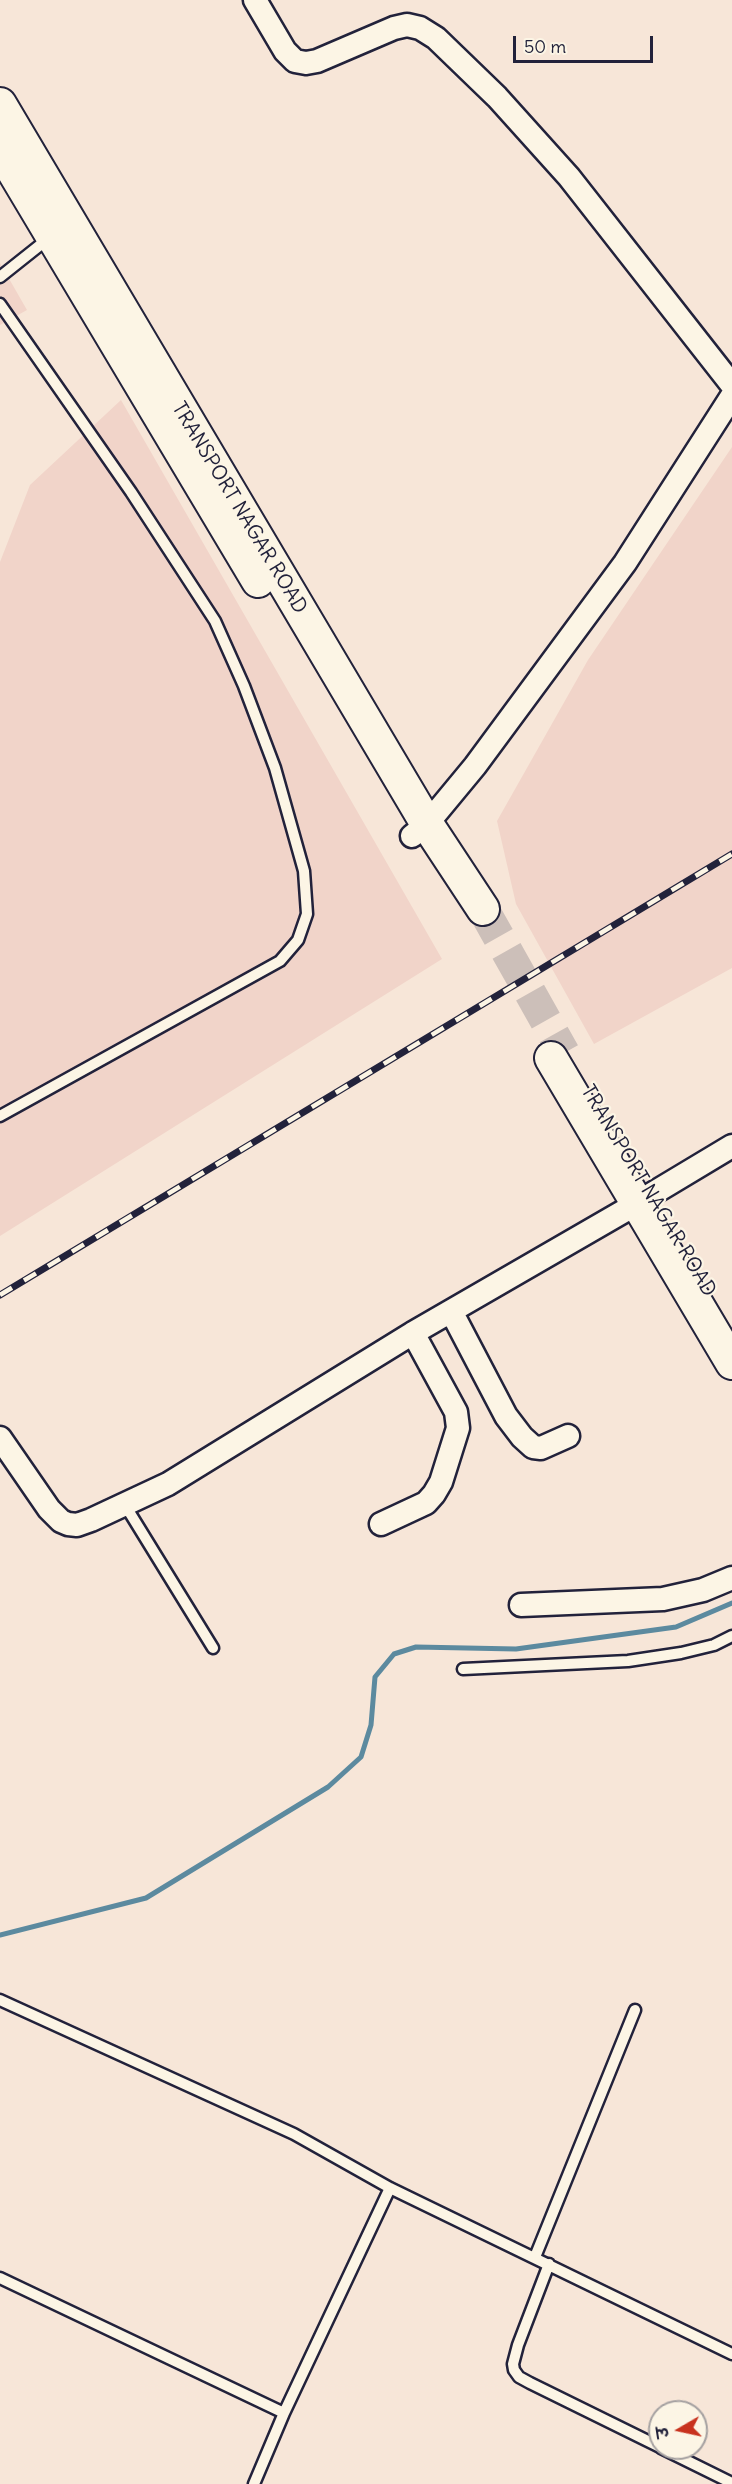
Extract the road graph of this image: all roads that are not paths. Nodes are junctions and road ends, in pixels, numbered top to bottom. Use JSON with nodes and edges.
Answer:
{"nodes":[{"id":1,"x":255,"y":0,"type":"edge"},
{"id":2,"x":0,"y":104,"type":"edge"},
{"id":3,"x":0,"y":149,"type":"edge"},
{"id":4,"x":52,"y":236,"type":"junction"},
{"id":5,"x":0,"y":277,"type":"edge"},
{"id":6,"x":0,"y":304,"type":"edge"},
{"id":7,"x":732,"y":385,"type":"edge"},
{"id":8,"x":732,"y":396,"type":"edge"},
{"id":9,"x":420,"y":830,"type":"junction"},
{"id":10,"x":477,"y":916,"type":"tunnel mouth"},
{"id":11,"x":558,"y":1056,"type":"tunnel mouth"},
{"id":12,"x":0,"y":1116,"type":"edge"},
{"id":13,"x":732,"y":1146,"type":"edge"},
{"id":14,"x":645,"y":1199,"type":"junction"},
{"id":15,"x":451,"y":1311,"type":"junction"},
{"id":16,"x":732,"y":1329,"type":"edge"},
{"id":17,"x":413,"y":1333,"type":"junction"},
{"id":18,"x":732,"y":1363,"type":"edge"},
{"id":19,"x":568,"y":1436,"type":"dead end"},
{"id":20,"x":0,"y":1438,"type":"edge"},
{"id":21,"x":125,"y":1505,"type":"junction"},
{"id":22,"x":381,"y":1524,"type":"dead end"},
{"id":23,"x":732,"y":1578,"type":"edge"},
{"id":24,"x":520,"y":1605,"type":"dead end"},
{"id":25,"x":732,"y":1636,"type":"edge"},
{"id":26,"x":213,"y":1648,"type":"dead end"},
{"id":27,"x":463,"y":1669,"type":"dead end"},
{"id":28,"x":0,"y":2000,"type":"edge"},
{"id":29,"x":634,"y":2010,"type":"dead end"},
{"id":30,"x":390,"y":2188,"type":"junction"},
{"id":31,"x":535,"y":2257,"type":"junction"},
{"id":32,"x":549,"y":2264,"type":"junction"},
{"id":33,"x":0,"y":2278,"type":"edge"},
{"id":34,"x":732,"y":2354,"type":"edge"},
{"id":35,"x":284,"y":2413,"type":"junction"},
{"id":36,"x":648,"y":2442,"type":"edge"},
{"id":37,"x":685,"y":2460,"type":"edge"},
{"id":38,"x":732,"y":2483,"type":"edge"},
{"id":39,"x":254,"y":2484,"type":"edge"}],
"edges":[{"from":1,"to":7,"type":"street"},
{"from":2,"to":9,"type":"main road","name":"TRANSPORT NAGAR ROAD"},
{"from":3,"to":4,"type":"main road","name":"TRANSPORT NAGAR ROAD"},
{"from":4,"to":5,"type":"lane"},
{"from":4,"to":9,"type":"main road","name":"TRANSPORT NAGAR ROAD"},
{"from":6,"to":12,"type":"lane"},
{"from":8,"to":9,"type":"street"},
{"from":9,"to":10,"type":"main road","name":"TRANSPORT NAGAR ROAD"},
{"from":11,"to":14,"type":"main road","name":"TRANSPORT NAGAR ROAD"},
{"from":13,"to":14,"type":"street"},
{"from":14,"to":15,"type":"street"},
{"from":14,"to":16,"type":"main road","name":"TRANSPORT NAGAR ROAD"},
{"from":14,"to":18,"type":"main road"},
{"from":15,"to":17,"type":"street"},
{"from":15,"to":19,"type":"street"},
{"from":17,"to":21,"type":"street"},
{"from":17,"to":22,"type":"street"},
{"from":20,"to":21,"type":"street"},
{"from":21,"to":26,"type":"lane"},
{"from":23,"to":24,"type":"street"},
{"from":25,"to":27,"type":"lane"},
{"from":28,"to":30,"type":"lane"},
{"from":29,"to":31,"type":"lane"},
{"from":30,"to":31,"type":"lane"},
{"from":30,"to":35,"type":"lane"},
{"from":31,"to":32,"type":"lane"},
{"from":32,"to":34,"type":"lane"},
{"from":32,"to":36,"type":"lane"},
{"from":33,"to":35,"type":"lane"},
{"from":35,"to":39,"type":"lane"},
{"from":37,"to":38,"type":"lane"}]}
